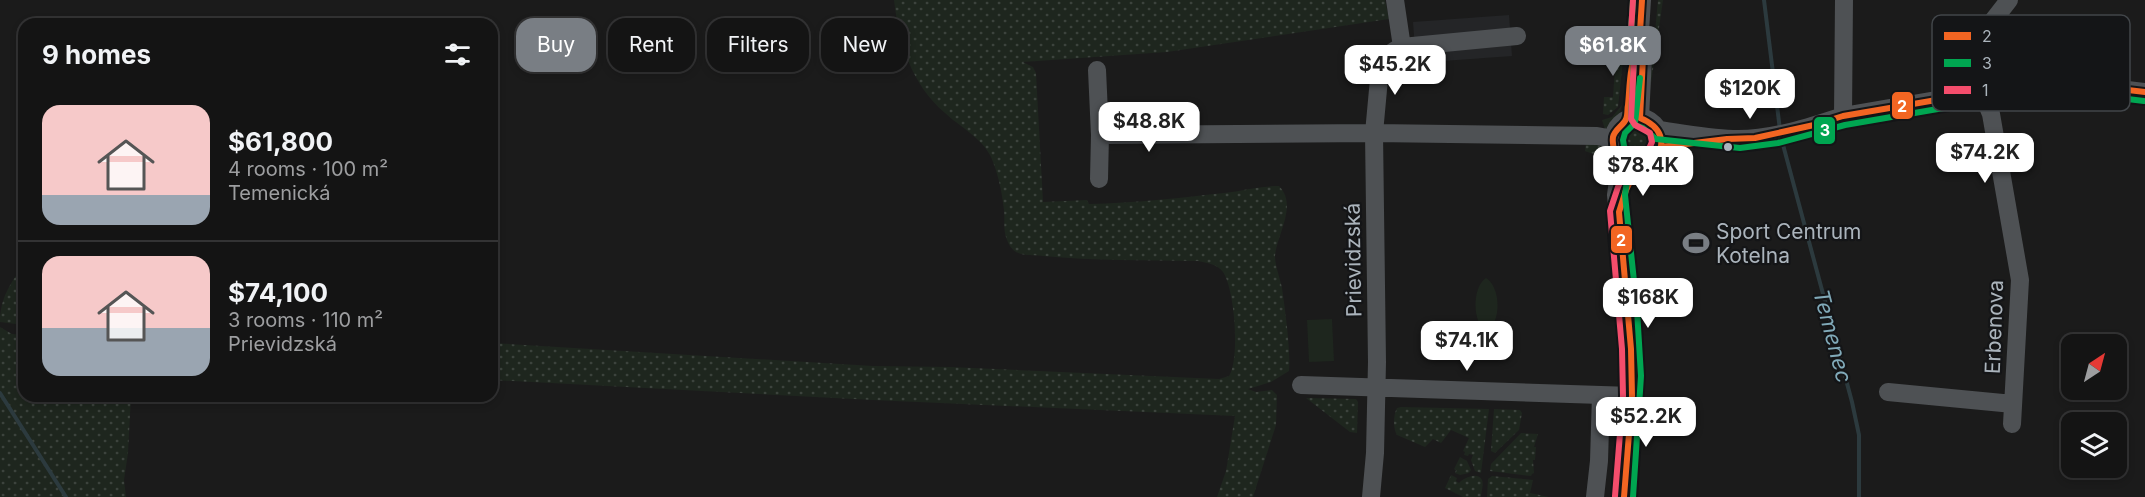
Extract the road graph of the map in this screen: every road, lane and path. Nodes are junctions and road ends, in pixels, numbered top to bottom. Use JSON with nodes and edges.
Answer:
{"nodes":[{"id":1,"x":1395,"y":0,"type":"edge"},
{"id":2,"x":1642,"y":0,"type":"edge"},
{"id":3,"x":1844,"y":0,"type":"edge"},
{"id":4,"x":2009,"y":0,"type":"edge"},
{"id":5,"x":1997,"y":15,"type":"edge"},
{"id":6,"x":1517,"y":36,"type":"dead end"},
{"id":7,"x":1402,"y":47,"type":"junction"},
{"id":8,"x":1097,"y":70,"type":"dead end"},
{"id":9,"x":2130,"y":90,"type":"edge"},
{"id":10,"x":2145,"y":92,"type":"edge"},
{"id":11,"x":1932,"y":101,"type":"edge"},
{"id":12,"x":1990,"y":111,"type":"edge"},
{"id":13,"x":1843,"y":116,"type":"junction"},
{"id":14,"x":1633,"y":119,"type":"junction"},
{"id":15,"x":1374,"y":133,"type":"junction"},
{"id":16,"x":1100,"y":135,"type":"junction"},
{"id":17,"x":1660,"y":138,"type":"junction"},
{"id":18,"x":1613,"y":139,"type":"junction"},
{"id":19,"x":1629,"y":162,"type":"junction"},
{"id":20,"x":1099,"y":178,"type":"dead end"},
{"id":21,"x":1301,"y":385,"type":"dead end"},
{"id":22,"x":1376,"y":387,"type":"junction"},
{"id":23,"x":1888,"y":392,"type":"dead end"},
{"id":24,"x":1601,"y":395,"type":"junction"},
{"id":25,"x":1632,"y":396,"type":"junction"},
{"id":26,"x":2013,"y":404,"type":"junction"},
{"id":27,"x":2012,"y":424,"type":"dead end"},
{"id":28,"x":1371,"y":497,"type":"edge"},
{"id":29,"x":1595,"y":497,"type":"edge"},
{"id":30,"x":1624,"y":497,"type":"edge"}],
"edges":[{"from":1,"to":7,"type":"street"},
{"from":2,"to":14,"type":"street"},
{"from":3,"to":13,"type":"street"},
{"from":4,"to":5,"type":"street","name":"Erbenova"},
{"from":6,"to":7,"type":"street"},
{"from":7,"to":15,"type":"street","name":"Prievidzská"},
{"from":8,"to":16,"type":"street"},
{"from":9,"to":10,"type":"street"},
{"from":11,"to":13,"type":"street"},
{"from":12,"to":26,"type":"street","name":"Erbenova"},
{"from":13,"to":17,"type":"street"},
{"from":14,"to":17,"type":"street"},
{"from":14,"to":18,"type":"street"},
{"from":15,"to":16,"type":"street"},
{"from":15,"to":18,"type":"street"},
{"from":15,"to":22,"type":"street","name":"Prievidzská"},
{"from":16,"to":20,"type":"street"},
{"from":17,"to":19,"type":"street"},
{"from":18,"to":19,"type":"street"},
{"from":19,"to":25,"type":"street"},
{"from":21,"to":22,"type":"street"},
{"from":22,"to":24,"type":"street"},
{"from":22,"to":28,"type":"street","name":"Prievidzská"},
{"from":23,"to":26,"type":"street"},
{"from":24,"to":25,"type":"street"},
{"from":24,"to":29,"type":"street"},
{"from":25,"to":30,"type":"street"},
{"from":26,"to":27,"type":"street","name":"Erbenova"}]}
